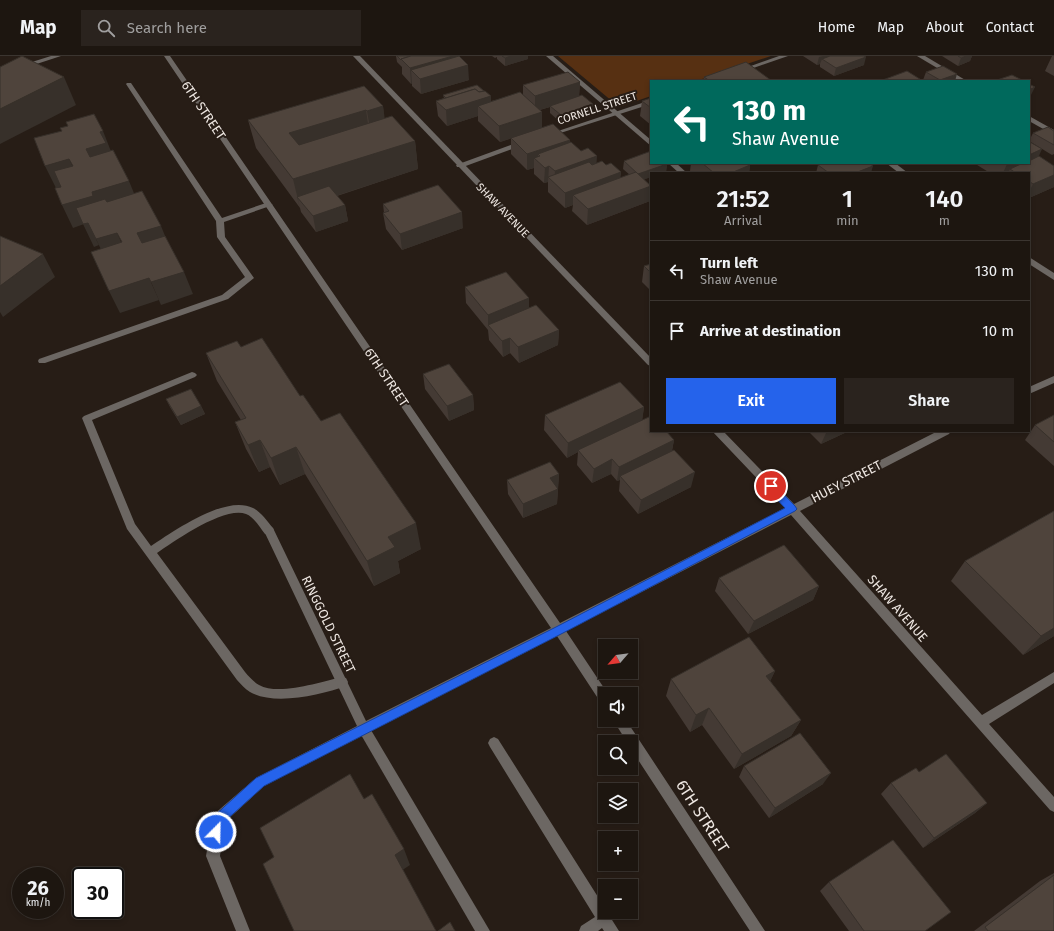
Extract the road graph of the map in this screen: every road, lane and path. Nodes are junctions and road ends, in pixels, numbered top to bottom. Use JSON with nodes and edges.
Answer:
{"nodes":[{"id":1,"x":58,"y":56,"type":"edge"},
{"id":2,"x":167,"y":56,"type":"edge"},
{"id":3,"x":356,"y":56,"type":"edge"},
{"id":4,"x":549,"y":56,"type":"edge"},
{"id":5,"x":785,"y":56,"type":"edge"},
{"id":6,"x":920,"y":56,"type":"edge"},
{"id":7,"x":0,"y":74,"type":"edge"},
{"id":8,"x":732,"y":74,"type":"edge"},
{"id":9,"x":962,"y":80,"type":"edge"},
{"id":10,"x":129,"y":84,"type":"dead end"},
{"id":11,"x":650,"y":102,"type":"edge"},
{"id":12,"x":616,"y":113,"type":"junction"},
{"id":13,"x":1030,"y":119,"type":"edge"},
{"id":14,"x":1054,"y":133,"type":"edge"},
{"id":15,"x":542,"y":138,"type":"edge"},
{"id":16,"x":527,"y":143,"type":"edge"},
{"id":17,"x":650,"y":143,"type":"edge"},
{"id":18,"x":673,"y":164,"type":"edge"},
{"id":19,"x":891,"y":164,"type":"edge"},
{"id":20,"x":460,"y":165,"type":"junction"},
{"id":21,"x":682,"y":172,"type":"edge"},
{"id":22,"x":903,"y":172,"type":"edge"},
{"id":23,"x":269,"y":205,"type":"junction"},
{"id":24,"x":220,"y":221,"type":"junction"},
{"id":25,"x":1030,"y":261,"type":"edge"},
{"id":26,"x":1054,"y":277,"type":"edge"},
{"id":27,"x":42,"y":361,"type":"dead end"},
{"id":28,"x":650,"y":362,"type":"edge"},
{"id":29,"x":192,"y":375,"type":"dead end"},
{"id":30,"x":1054,"y":379,"type":"edge"},
{"id":31,"x":1030,"y":391,"type":"edge"},
{"id":32,"x":718,"y":432,"type":"edge"},
{"id":33,"x":944,"y":432,"type":"edge"},
{"id":34,"x":792,"y":509,"type":"junction"},
{"id":35,"x":150,"y":552,"type":"junction"},
{"id":36,"x":559,"y":630,"type":"junction"},
{"id":37,"x":1054,"y":677,"type":"edge"},
{"id":38,"x":342,"y":682,"type":"junction"},
{"id":39,"x":598,"y":688,"type":"edge"},
{"id":40,"x":980,"y":722,"type":"junction"},
{"id":41,"x":624,"y":727,"type":"edge"},
{"id":42,"x":364,"y":730,"type":"junction"},
{"id":43,"x":494,"y":743,"type":"dead end"},
{"id":44,"x":1054,"y":806,"type":"edge"},
{"id":45,"x":598,"y":909,"type":"edge"},
{"id":46,"x":604,"y":919,"type":"joint"},
{"id":47,"x":243,"y":931,"type":"edge"},
{"id":48,"x":483,"y":931,"type":"edge"},
{"id":49,"x":586,"y":931,"type":"edge"},
{"id":50,"x":612,"y":931,"type":"edge"},
{"id":51,"x":758,"y":931,"type":"edge"}],
"edges":[{"from":1,"to":7,"type":"street"},
{"from":2,"to":23,"type":"street","name":"6TH STREET"},
{"from":3,"to":20,"type":"street","name":"SHAW AVENUE"},
{"from":4,"to":12,"type":"street"},
{"from":5,"to":8,"type":"street"},
{"from":6,"to":9,"type":"street"},
{"from":10,"to":24,"type":"street"},
{"from":11,"to":12,"type":"street","name":"CORNELL STREET"},
{"from":12,"to":15,"type":"street","name":"CORNELL STREET"},
{"from":12,"to":17,"type":"street"},
{"from":13,"to":14,"type":"street"},
{"from":16,"to":20,"type":"street"},
{"from":18,"to":21,"type":"street"},
{"from":19,"to":22,"type":"street"},
{"from":20,"to":28,"type":"street","name":"SHAW AVENUE"},
{"from":23,"to":24,"type":"street"},
{"from":23,"to":36,"type":"street","name":"6TH STREET"},
{"from":24,"to":27,"type":"street"},
{"from":25,"to":26,"type":"street"},
{"from":29,"to":35,"type":"street"},
{"from":30,"to":31,"type":"street"},
{"from":32,"to":34,"type":"street","name":"SHAW AVENUE"},
{"from":33,"to":34,"type":"street","name":"HUEY STREET"},
{"from":34,"to":36,"type":"street","name":"HUEY STREET"},
{"from":34,"to":40,"type":"street","name":"SHAW AVENUE"},
{"from":35,"to":38,"type":"street"},
{"from":35,"to":38,"type":"street","name":"RINGGOLD STREET"},
{"from":36,"to":39,"type":"street","name":"6TH STREET"},
{"from":36,"to":42,"type":"street","name":"HUEY STREET"},
{"from":37,"to":40,"type":"street"},
{"from":38,"to":42,"type":"street","name":"RINGGOLD STREET"},
{"from":40,"to":44,"type":"street","name":"SHAW AVENUE"},
{"from":41,"to":51,"type":"street","name":"6TH STREET"},
{"from":42,"to":47,"type":"street","name":"HUEY STREET"},
{"from":42,"to":48,"type":"street","name":"RINGGOLD STREET"},
{"from":43,"to":45,"type":"street"},
{"from":46,"to":49,"type":"street"},
{"from":46,"to":50,"type":"street"}]}
